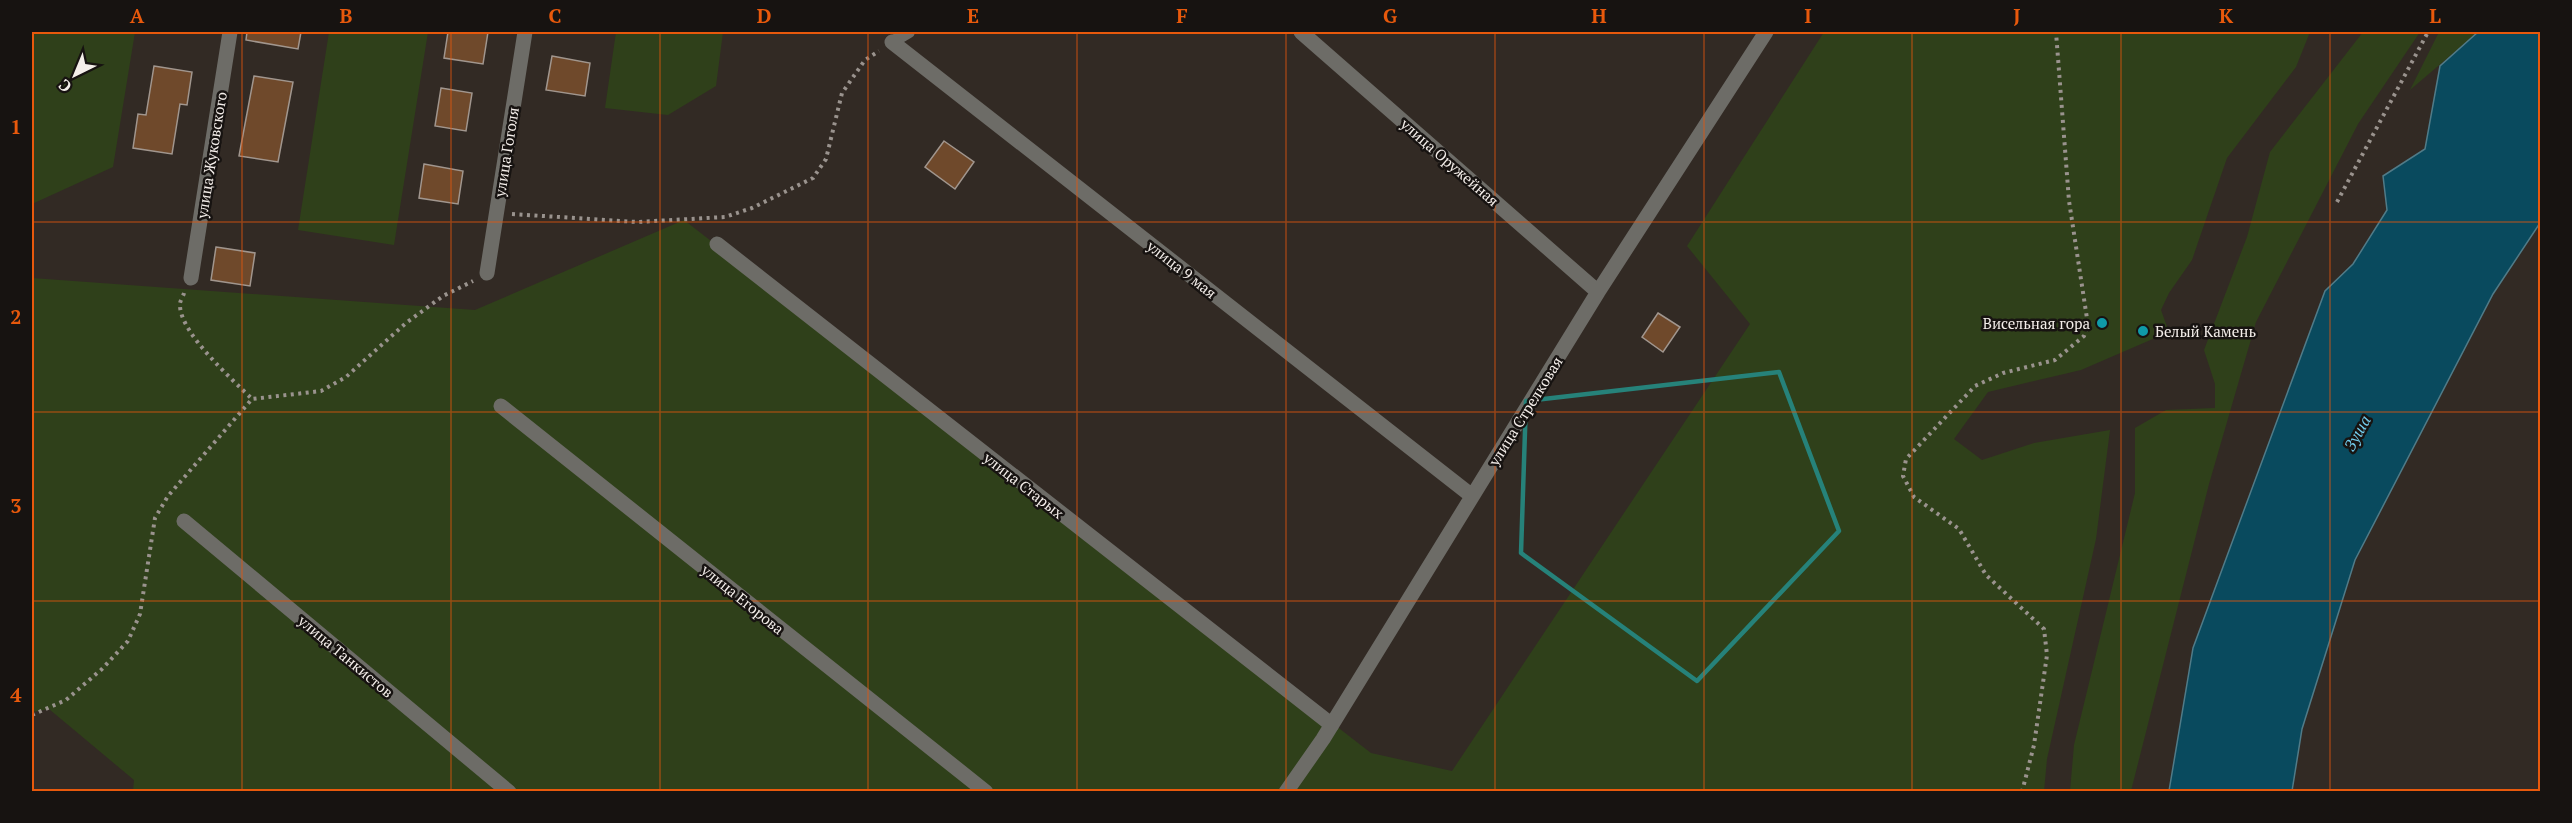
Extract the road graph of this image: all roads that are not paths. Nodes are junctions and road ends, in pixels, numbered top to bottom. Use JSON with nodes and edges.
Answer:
{"nodes":[{"id":1,"x":230,"y":32,"type":"edge"},
{"id":2,"x":525,"y":32,"type":"edge"},
{"id":3,"x":909,"y":32,"type":"edge"},
{"id":4,"x":1301,"y":32,"type":"edge"},
{"id":5,"x":1766,"y":32,"type":"edge"},
{"id":6,"x":892,"y":42,"type":"joint"},
{"id":7,"x":717,"y":244,"type":"dead end"},
{"id":8,"x":487,"y":273,"type":"road end"},
{"id":9,"x":191,"y":278,"type":"road end"},
{"id":10,"x":1598,"y":292,"type":"junction"},
{"id":11,"x":501,"y":406,"type":"dead end"},
{"id":12,"x":1472,"y":496,"type":"junction"},
{"id":13,"x":184,"y":521,"type":"dead end"},
{"id":14,"x":1332,"y":725,"type":"junction"},
{"id":15,"x":509,"y":792,"type":"edge"},
{"id":16,"x":986,"y":792,"type":"edge"},
{"id":17,"x":1286,"y":792,"type":"edge"}],
"edges":[{"from":1,"to":9,"type":"street","name":"улица Жуковского"},
{"from":2,"to":8,"type":"street","name":"улица Гоголя"},
{"from":3,"to":6,"type":"lane"},
{"from":4,"to":10,"type":"street","name":"улица Оружейная"},
{"from":5,"to":10,"type":"street","name":"улица Стрелковая"},
{"from":6,"to":12,"type":"street","name":"улица 9 мая"},
{"from":7,"to":14,"type":"street","name":"улица Старых"},
{"from":10,"to":12,"type":"street","name":"улица Стрелковая"},
{"from":11,"to":16,"type":"street","name":"улица Егорова"},
{"from":12,"to":14,"type":"street","name":"улица Стрелковая"},
{"from":13,"to":15,"type":"street","name":"улица Танкистов"},
{"from":14,"to":17,"type":"street","name":"улица Стрелковая"}]}
